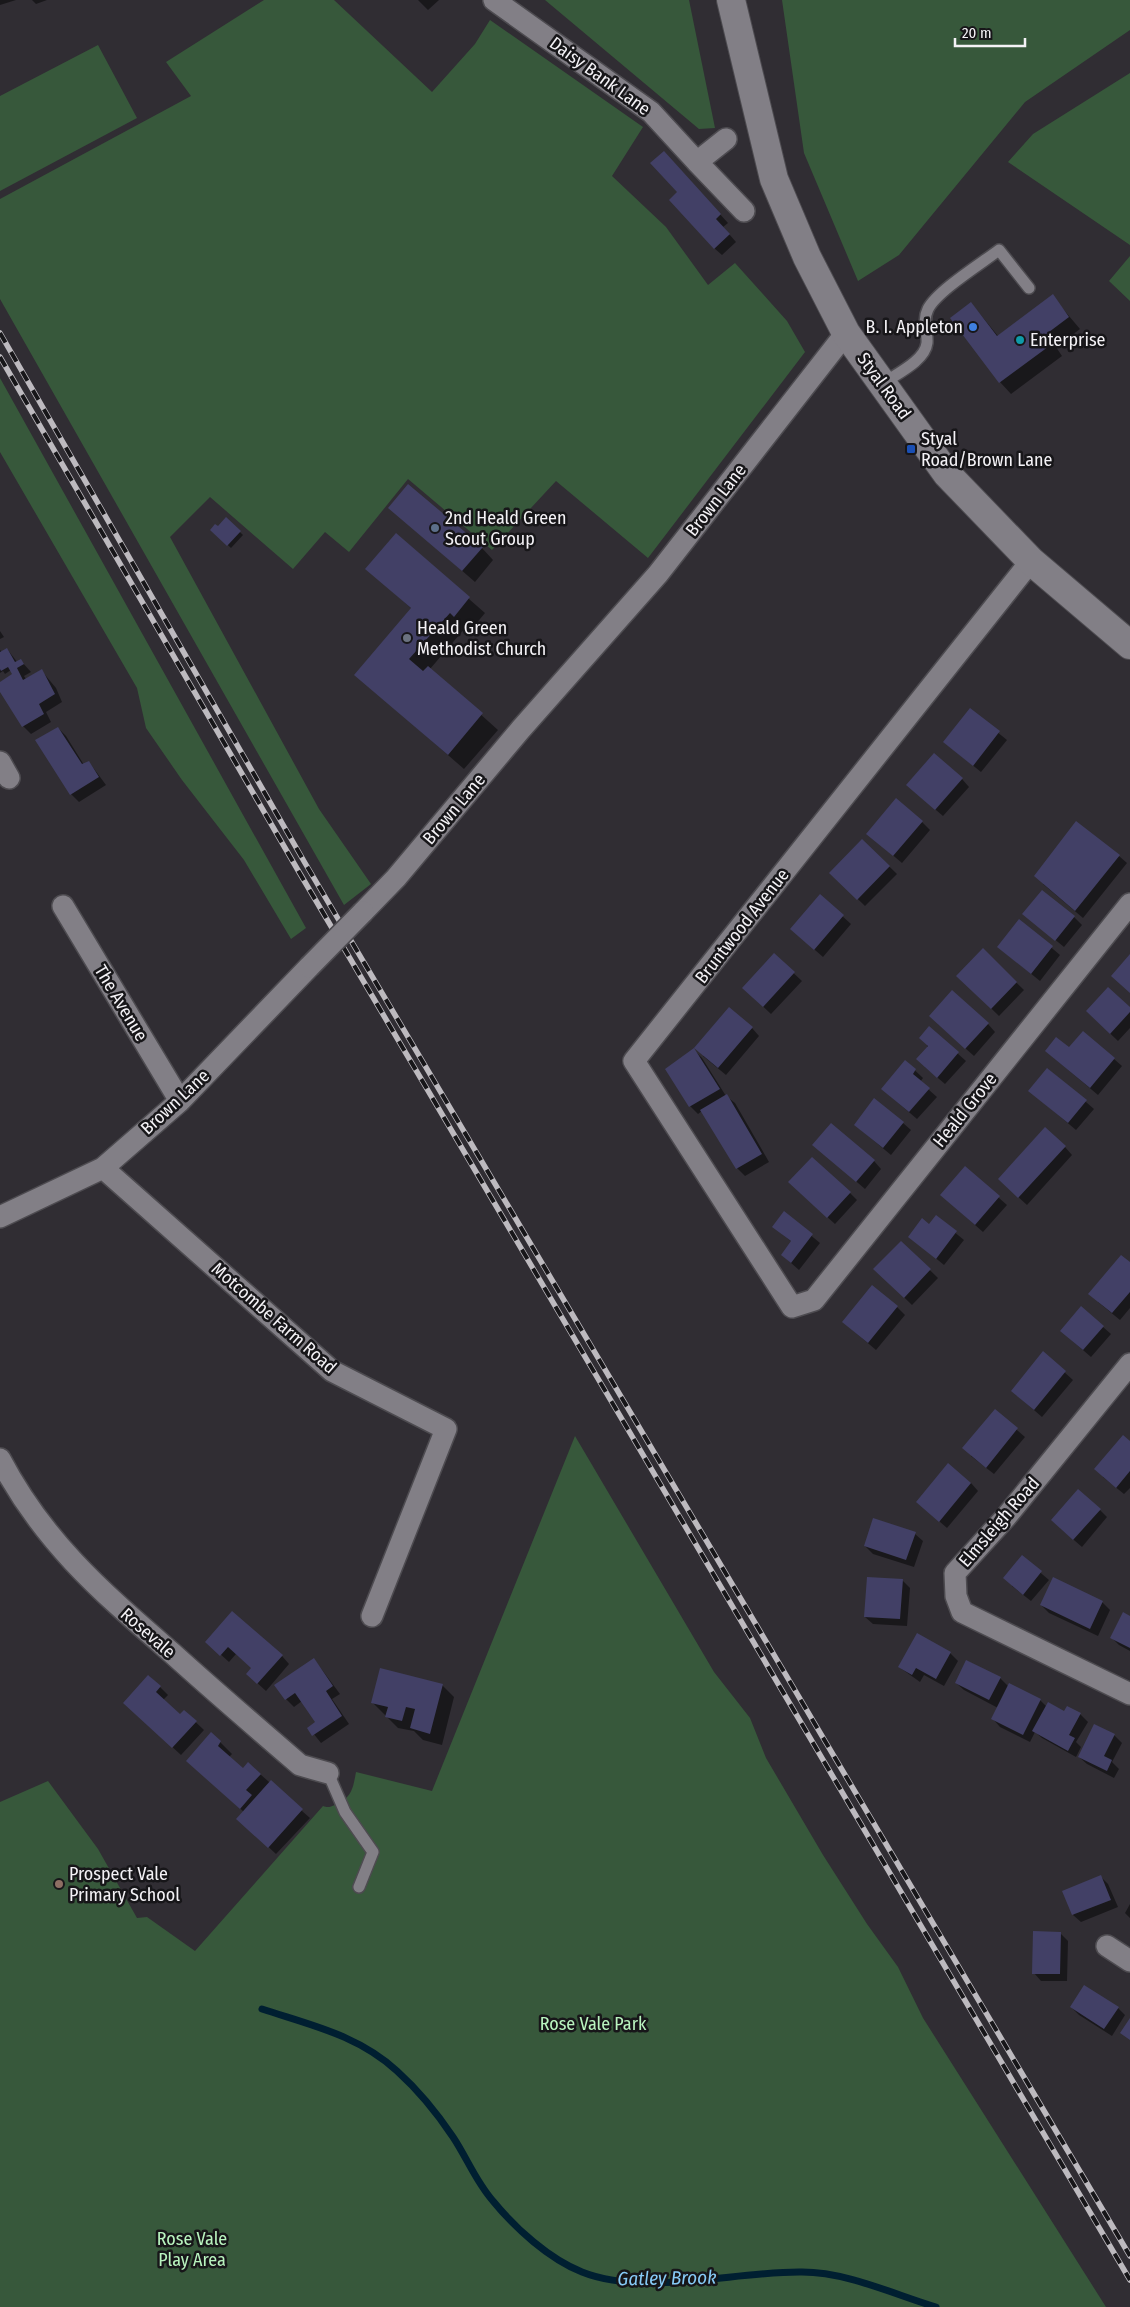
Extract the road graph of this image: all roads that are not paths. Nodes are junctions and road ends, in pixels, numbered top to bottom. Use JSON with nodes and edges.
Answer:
{"nodes":[{"id":1,"x":494,"y":0,"type":"edge"},
{"id":2,"x":731,"y":0,"type":"edge"},
{"id":3,"x":726,"y":139,"type":"dead end"},
{"id":4,"x":697,"y":162,"type":"junction"},
{"id":5,"x":744,"y":211,"type":"dead end"},
{"id":6,"x":1029,"y":288,"type":"dead end"},
{"id":7,"x":846,"y":333,"type":"junction"},
{"id":8,"x":882,"y":384,"type":"junction"},
{"id":9,"x":1032,"y":561,"type":"junction"},
{"id":10,"x":1130,"y":645,"type":"edge"},
{"id":11,"x":1130,"y":904,"type":"edge"},
{"id":12,"x":63,"y":906,"type":"dead end"},
{"id":13,"x":180,"y":1100,"type":"junction"},
{"id":14,"x":103,"y":1168,"type":"junction"},
{"id":15,"x":0,"y":1217,"type":"edge"},
{"id":16,"x":792,"y":1308,"type":"joint"},
{"id":17,"x":1130,"y":1364,"type":"edge"},
{"id":18,"x":0,"y":1459,"type":"edge"},
{"id":19,"x":372,"y":1616,"type":"dead end"},
{"id":20,"x":1130,"y":1694,"type":"edge"},
{"id":21,"x":328,"y":1773,"type":"joint"},
{"id":22,"x":359,"y":1888,"type":"dead end"},
{"id":23,"x":1107,"y":1946,"type":"dead end"},
{"id":24,"x":1130,"y":1961,"type":"edge"}],
"edges":[{"from":1,"to":4,"type":"street","name":"Daisy Bank Lane"},
{"from":2,"to":7,"type":"main road","name":"Styal Road"},
{"from":3,"to":4,"type":"street"},
{"from":4,"to":5,"type":"street","name":"Daisy Bank Lane"},
{"from":6,"to":8,"type":"lane"},
{"from":7,"to":8,"type":"main road","name":"Styal Road"},
{"from":7,"to":13,"type":"street","name":"Brown Lane","bridge":true},
{"from":8,"to":9,"type":"main road","name":"Styal Road"},
{"from":9,"to":10,"type":"main road","name":"Styal Road"},
{"from":9,"to":16,"type":"street","name":"Bruntwood Avenue"},
{"from":11,"to":16,"type":"street","name":"Heald Grove"},
{"from":12,"to":13,"type":"street","name":"The Avenue"},
{"from":13,"to":14,"type":"street","name":"Brown Lane"},
{"from":14,"to":15,"type":"street","name":"Brown Lane"},
{"from":14,"to":19,"type":"street","name":"Motcombe Farm Road"},
{"from":17,"to":20,"type":"street","name":"Elmsleigh Road"},
{"from":18,"to":21,"type":"street","name":"Rosevale"},
{"from":21,"to":22,"type":"lane"},
{"from":23,"to":24,"type":"street"}]}
